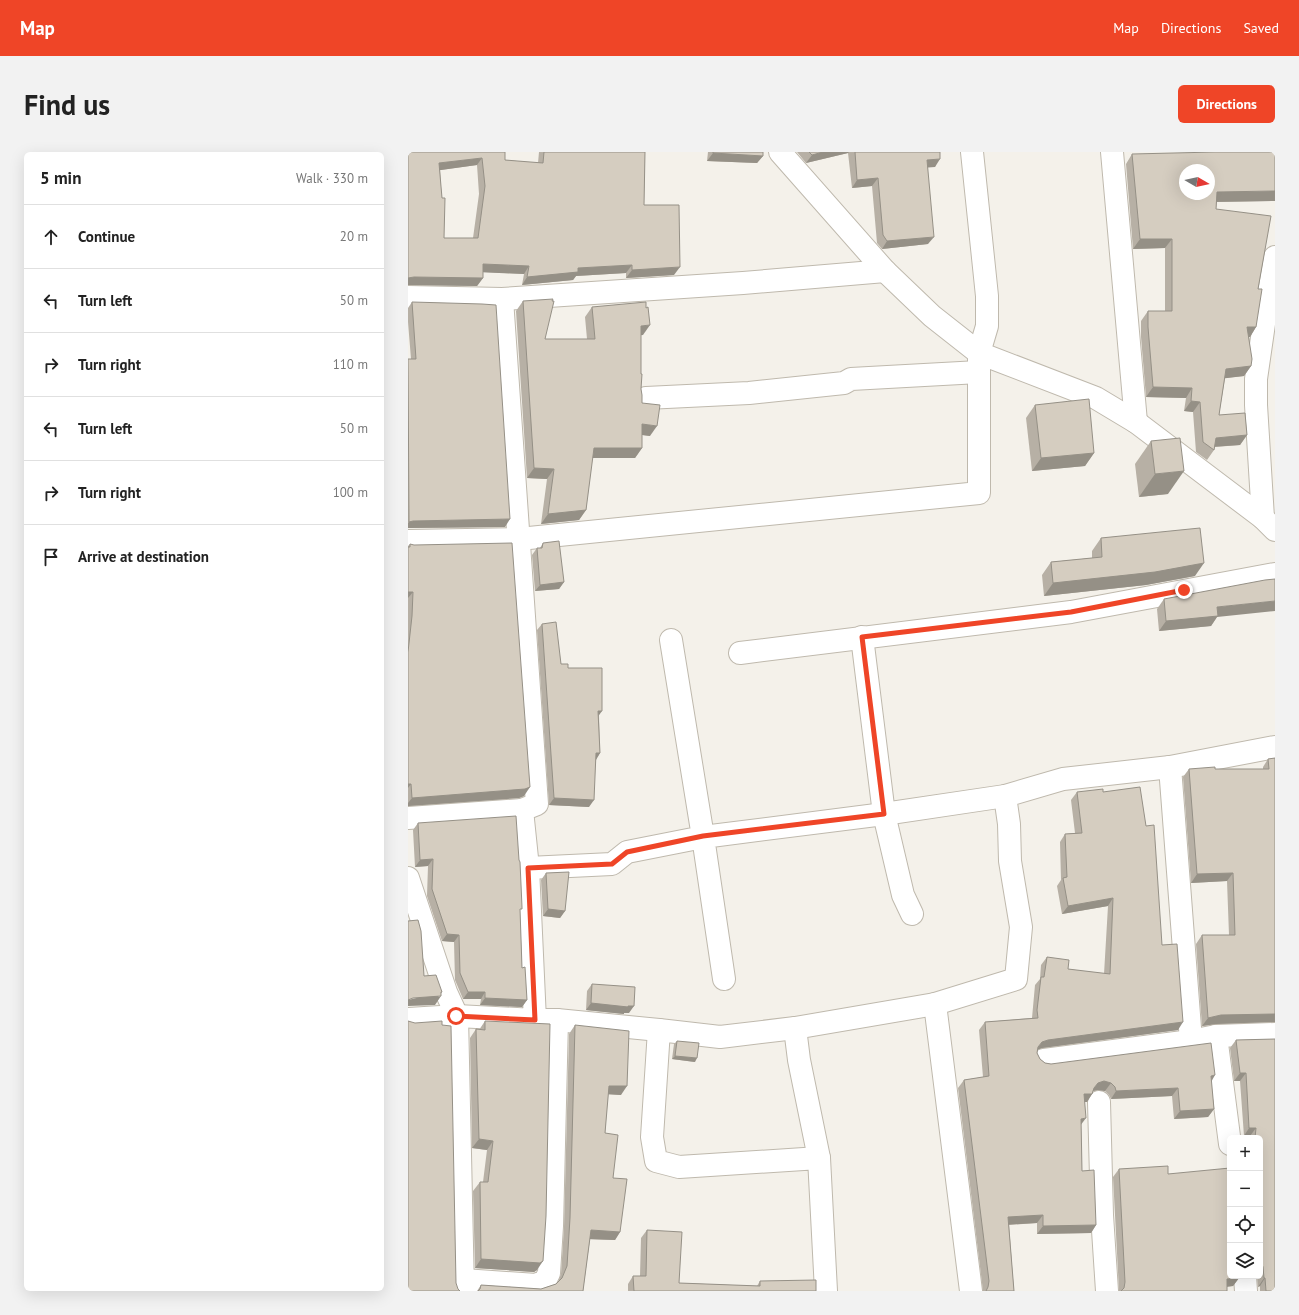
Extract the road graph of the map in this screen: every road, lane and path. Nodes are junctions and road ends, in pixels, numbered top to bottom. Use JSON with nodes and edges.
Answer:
{"nodes":[{"id":1,"x":780,"y":152,"type":"edge"},
{"id":2,"x":972,"y":152,"type":"edge"},
{"id":3,"x":1112,"y":152,"type":"edge"},
{"id":4,"x":1275,"y":257,"type":"edge"},
{"id":5,"x":885,"y":271,"type":"junction"},
{"id":6,"x":408,"y":297,"type":"edge"},
{"id":7,"x":502,"y":299,"type":"junction"},
{"id":8,"x":979,"y":362,"type":"junction"},
{"id":9,"x":1266,"y":378,"type":"edge"},
{"id":10,"x":646,"y":398,"type":"dead end"},
{"id":11,"x":1136,"y":422,"type":"junction"},
{"id":12,"x":1267,"y":457,"type":"edge"},
{"id":13,"x":1269,"y":524,"type":"edge"},
{"id":14,"x":519,"y":539,"type":"junction"},
{"id":15,"x":408,"y":541,"type":"edge"},
{"id":16,"x":1275,"y":574,"type":"edge"},
{"id":17,"x":862,"y":637,"type":"junction"},
{"id":18,"x":671,"y":640,"type":"dead end"},
{"id":19,"x":740,"y":653,"type":"dead end"},
{"id":20,"x":1275,"y":747,"type":"edge"},
{"id":21,"x":1170,"y":768,"type":"junction"},
{"id":22,"x":1005,"y":796,"type":"junction"},
{"id":23,"x":522,"y":810,"type":"junction"},
{"id":24,"x":884,"y":814,"type":"junction"},
{"id":25,"x":408,"y":818,"type":"edge"},
{"id":26,"x":703,"y":836,"type":"junction"},
{"id":27,"x":528,"y":868,"type":"junction"},
{"id":28,"x":408,"y":878,"type":"edge"},
{"id":29,"x":912,"y":914,"type":"dead end"},
{"id":30,"x":724,"y":980,"type":"dead end"},
{"id":31,"x":935,"y":1004,"type":"junction"},
{"id":32,"x":456,"y":1016,"type":"junction"},
{"id":33,"x":408,"y":1019,"type":"edge"},
{"id":34,"x":535,"y":1020,"type":"junction"},
{"id":35,"x":558,"y":1020,"type":"junction"},
{"id":36,"x":795,"y":1028,"type":"junction"},
{"id":37,"x":659,"y":1030,"type":"junction"},
{"id":38,"x":1275,"y":1034,"type":"edge"},
{"id":39,"x":1216,"y":1036,"type":"junction"},
{"id":40,"x":1191,"y":1041,"type":"junction"},
{"id":41,"x":1044,"y":1060,"type":"edge"},
{"id":42,"x":1099,"y":1102,"type":"dead end"},
{"id":43,"x":1229,"y":1135,"type":"edge"},
{"id":44,"x":819,"y":1158,"type":"junction"},
{"id":45,"x":1245,"y":1279,"type":"edge"},
{"id":46,"x":463,"y":1286,"type":"edge"},
{"id":47,"x":826,"y":1291,"type":"edge"},
{"id":48,"x":971,"y":1291,"type":"edge"},
{"id":49,"x":1107,"y":1291,"type":"edge"},
{"id":50,"x":1246,"y":1291,"type":"edge"}],
"edges":[{"from":1,"to":5,"type":"street"},
{"from":2,"to":8,"type":"street"},
{"from":3,"to":11,"type":"street"},
{"from":4,"to":9,"type":"street"},
{"from":5,"to":7,"type":"street"},
{"from":5,"to":8,"type":"street"},
{"from":6,"to":7,"type":"street"},
{"from":7,"to":14,"type":"street"},
{"from":8,"to":10,"type":"street"},
{"from":8,"to":11,"type":"street"},
{"from":8,"to":14,"type":"street"},
{"from":9,"to":12,"type":"street"},
{"from":11,"to":13,"type":"street"},
{"from":12,"to":13,"type":"street"},
{"from":14,"to":15,"type":"street"},
{"from":14,"to":23,"type":"street"},
{"from":16,"to":17,"type":"street"},
{"from":17,"to":19,"type":"street"},
{"from":17,"to":24,"type":"street"},
{"from":18,"to":26,"type":"street"},
{"from":20,"to":21,"type":"street"},
{"from":21,"to":22,"type":"street"},
{"from":21,"to":40,"type":"street"},
{"from":22,"to":24,"type":"street"},
{"from":22,"to":31,"type":"street"},
{"from":23,"to":25,"type":"street"},
{"from":23,"to":27,"type":"street"},
{"from":24,"to":26,"type":"street"},
{"from":24,"to":29,"type":"street"},
{"from":26,"to":27,"type":"street"},
{"from":26,"to":30,"type":"street"},
{"from":27,"to":34,"type":"street"},
{"from":28,"to":32,"type":"street"},
{"from":31,"to":36,"type":"street"},
{"from":31,"to":48,"type":"street"},
{"from":32,"to":33,"type":"street"},
{"from":32,"to":34,"type":"street"},
{"from":32,"to":46,"type":"street"},
{"from":34,"to":35,"type":"street"},
{"from":35,"to":37,"type":"street"},
{"from":35,"to":46,"type":"street"},
{"from":36,"to":37,"type":"street"},
{"from":36,"to":44,"type":"street"},
{"from":37,"to":44,"type":"street"},
{"from":38,"to":39,"type":"street"},
{"from":39,"to":40,"type":"street"},
{"from":39,"to":43,"type":"street"},
{"from":40,"to":41,"type":"street"},
{"from":42,"to":49,"type":"street"},
{"from":44,"to":47,"type":"street"},
{"from":45,"to":50,"type":"street"}]}
